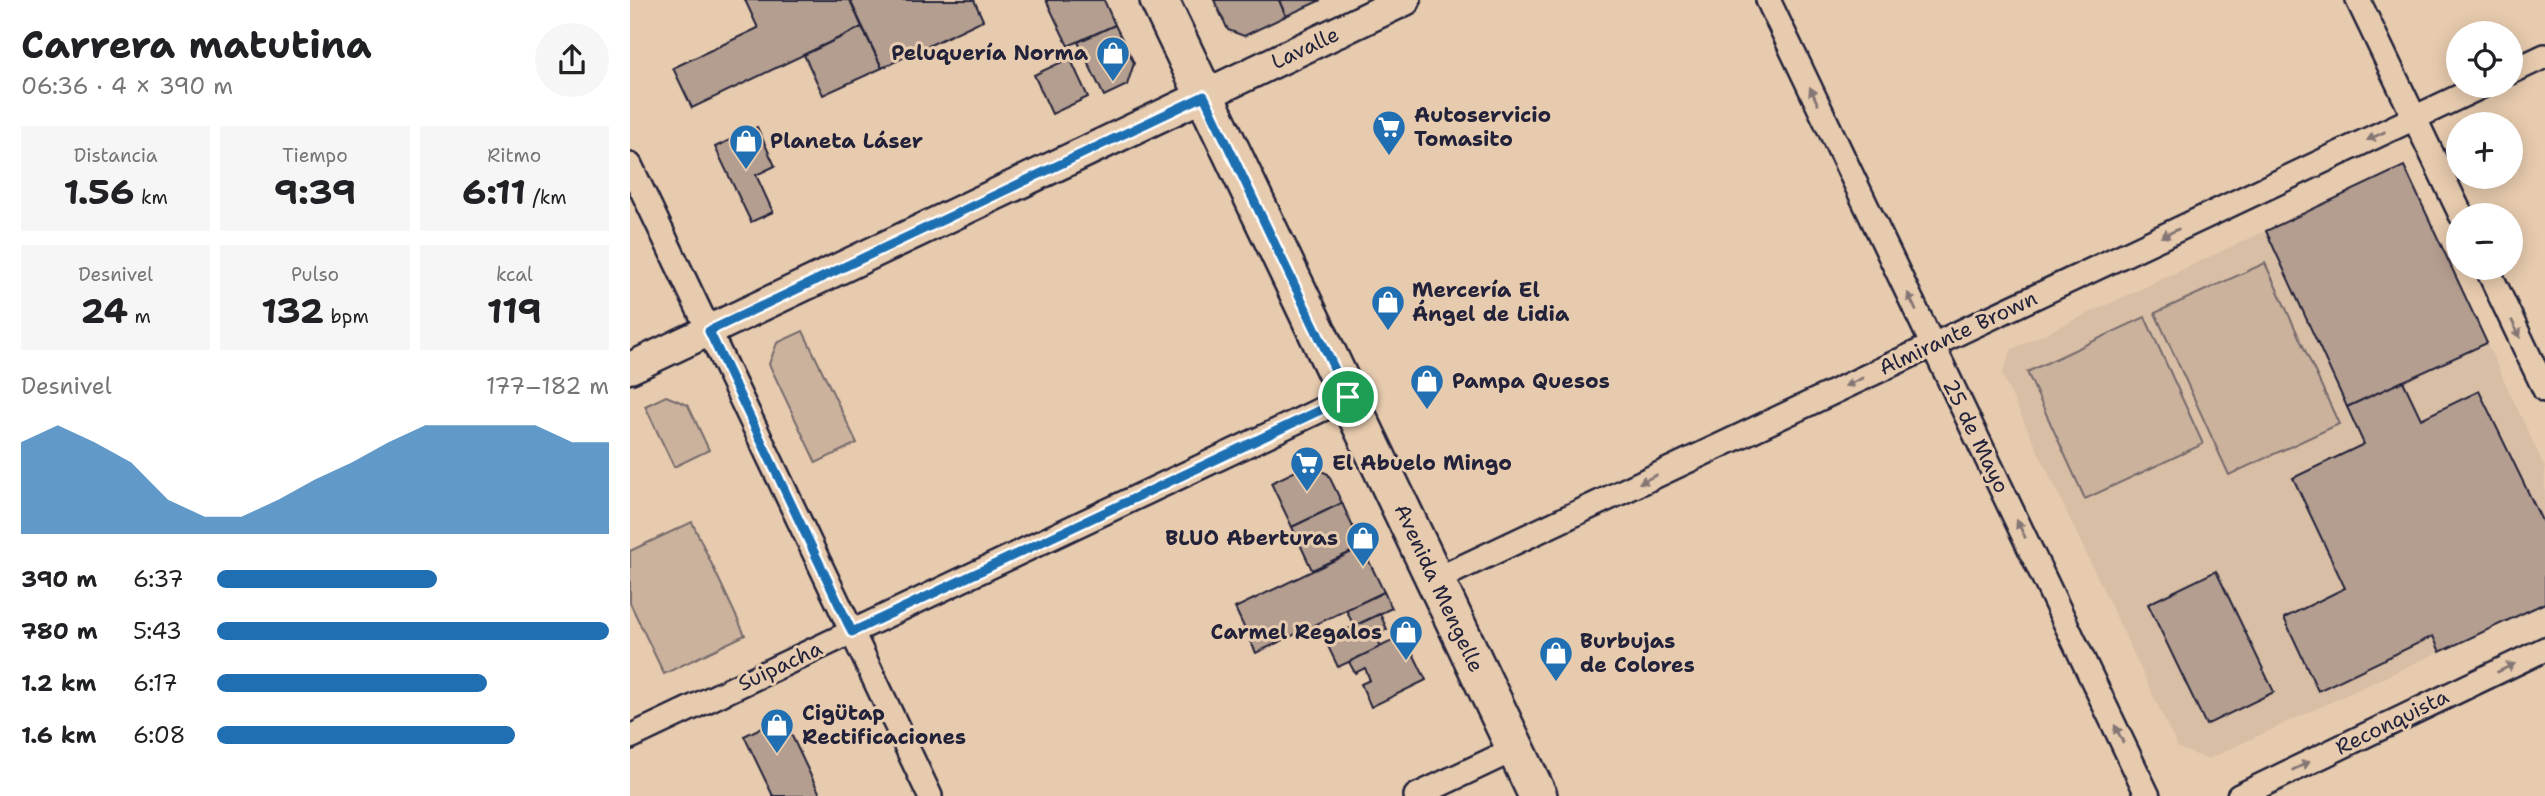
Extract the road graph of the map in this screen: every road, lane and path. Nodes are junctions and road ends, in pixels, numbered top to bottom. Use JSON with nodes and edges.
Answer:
{"nodes":[{"id":1,"x":1159,"y":0,"type":"edge"},
{"id":2,"x":1405,"y":0,"type":"edge"},
{"id":3,"x":1768,"y":0,"type":"edge"},
{"id":4,"x":2358,"y":0,"type":"edge"},
{"id":5,"x":2545,"y":56,"type":"edge"},
{"id":6,"x":2523,"y":66,"type":"edge"},
{"id":7,"x":1204,"y":96,"type":"junction"},
{"id":8,"x":2457,"y":98,"type":"edge"},
{"id":9,"x":2415,"y":118,"type":"junction"},
{"id":10,"x":630,"y":165,"type":"edge"},
{"id":11,"x":2455,"y":203,"type":"edge"},
{"id":12,"x":2493,"y":280,"type":"edge"},
{"id":13,"x":709,"y":331,"type":"junction"},
{"id":14,"x":1933,"y":345,"type":"junction"},
{"id":15,"x":630,"y":368,"type":"edge"},
{"id":16,"x":2545,"y":390,"type":"edge"},
{"id":17,"x":1348,"y":397,"type":"junction"},
{"id":18,"x":1435,"y":580,"type":"junction"},
{"id":19,"x":852,"y":632,"type":"junction"},
{"id":20,"x":2545,"y":649,"type":"edge"},
{"id":21,"x":630,"y":737,"type":"edge"},
{"id":22,"x":1515,"y":749,"type":"junction"},
{"id":23,"x":930,"y":796,"type":"edge"},
{"id":24,"x":1416,"y":796,"type":"edge"},
{"id":25,"x":1538,"y":796,"type":"edge"},
{"id":26,"x":2148,"y":796,"type":"edge"},
{"id":27,"x":2239,"y":796,"type":"edge"}],
"edges":[{"from":1,"to":7,"type":"main road","name":"Avenida Mengelle"},
{"from":2,"to":7,"type":"street","name":"Lavalle"},
{"from":14,"to":3,"type":"street","name":"25 de Mayo","one_way":true},
{"from":4,"to":9,"type":"street"},
{"from":5,"to":6,"type":"street"},
{"from":7,"to":13,"type":"street","name":"Lavalle"},
{"from":7,"to":17,"type":"main road","name":"Avenida Mengelle"},
{"from":8,"to":9,"type":"street","name":"Almirante Brown"},
{"from":9,"to":11,"type":"street"},
{"from":9,"to":14,"type":"street","name":"Almirante Brown","one_way":true},
{"from":10,"to":13,"type":"street"},
{"from":12,"to":16,"type":"street","one_way":true},
{"from":13,"to":15,"type":"street","name":"Lavalle"},
{"from":13,"to":19,"type":"street"},
{"from":14,"to":18,"type":"street","name":"Almirante Brown","one_way":true},
{"from":26,"to":14,"type":"street","name":"25 de Mayo","one_way":true},
{"from":17,"to":18,"type":"main road","name":"Avenida Mengelle"},
{"from":17,"to":19,"type":"street","name":"Suipacha"},
{"from":18,"to":22,"type":"main road","name":"Avenida Mengelle"},
{"from":19,"to":21,"type":"street","name":"Suipacha"},
{"from":19,"to":23,"type":"street"},
{"from":27,"to":20,"type":"street","name":"Reconquista","one_way":true},
{"from":22,"to":24,"type":"street"},
{"from":22,"to":25,"type":"main road","name":"Avenida Mengelle"}]}
